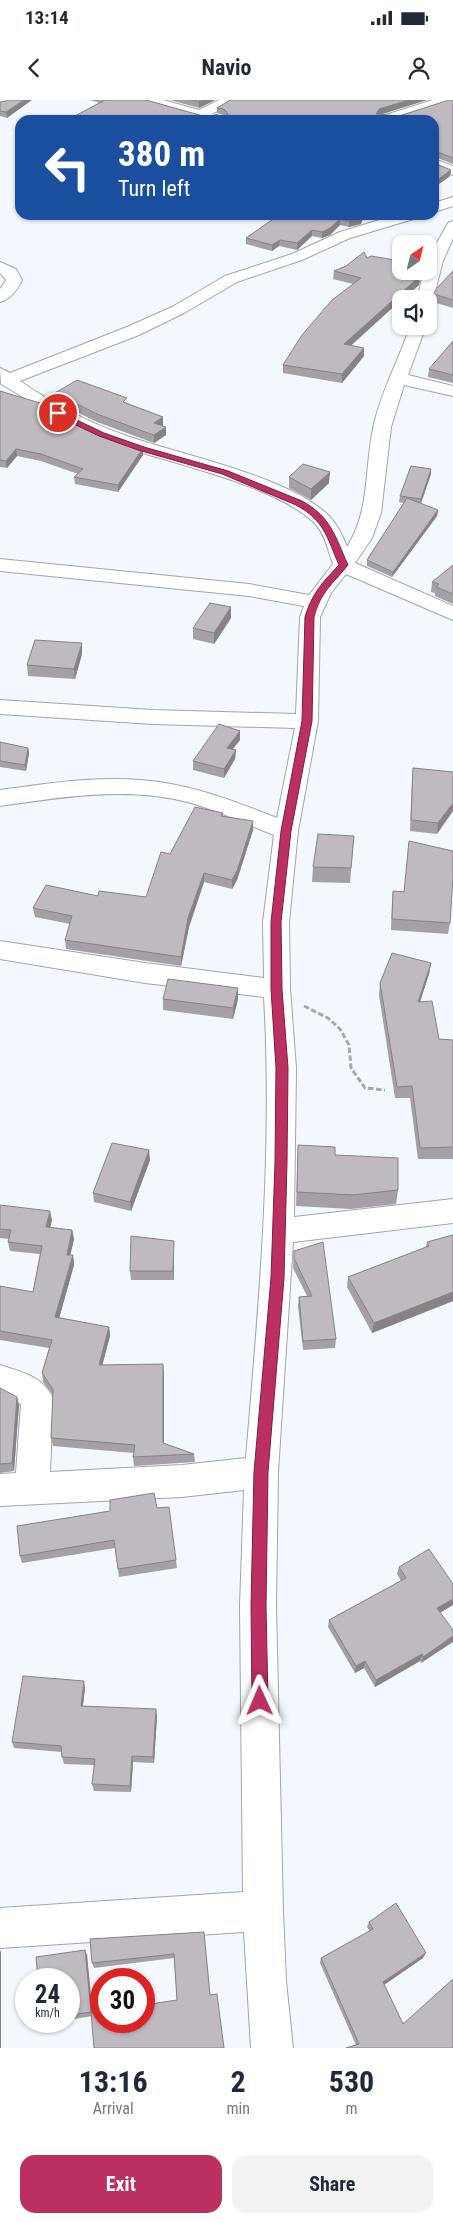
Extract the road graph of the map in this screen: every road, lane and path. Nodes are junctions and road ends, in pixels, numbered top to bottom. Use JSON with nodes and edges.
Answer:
{"nodes":[{"id":1,"x":148,"y":100,"type":"edge"},
{"id":2,"x":230,"y":100,"type":"edge"},
{"id":3,"x":446,"y":100,"type":"edge"},
{"id":4,"x":200,"y":115,"type":"joint"},
{"id":5,"x":400,"y":115,"type":"edge"},
{"id":6,"x":439,"y":165,"type":"edge"},
{"id":7,"x":453,"y":171,"type":"edge"},
{"id":8,"x":453,"y":201,"type":"edge"},
{"id":9,"x":439,"y":206,"type":"edge"},
{"id":10,"x":395,"y":220,"type":"edge"},
{"id":11,"x":453,"y":226,"type":"edge"},
{"id":12,"x":0,"y":267,"type":"edge"},
{"id":13,"x":427,"y":290,"type":"edge"},
{"id":14,"x":0,"y":297,"type":"edge"},
{"id":15,"x":414,"y":335,"type":"edge"},
{"id":16,"x":4,"y":376,"type":"edge"},
{"id":17,"x":396,"y":378,"type":"junction"},
{"id":18,"x":453,"y":391,"type":"edge"},
{"id":19,"x":0,"y":565,"type":"edge"},
{"id":20,"x":344,"y":565,"type":"junction"},
{"id":21,"x":314,"y":602,"type":"junction"},
{"id":22,"x":453,"y":614,"type":"edge"},
{"id":23,"x":0,"y":707,"type":"edge"},
{"id":24,"x":307,"y":721,"type":"junction"},
{"id":25,"x":0,"y":798,"type":"edge"},
{"id":26,"x":286,"y":831,"type":"junction"},
{"id":27,"x":0,"y":950,"type":"edge"},
{"id":28,"x":277,"y":989,"type":"junction"},
{"id":29,"x":385,"y":1090,"type":"dead end"},
{"id":30,"x":453,"y":1211,"type":"edge"},
{"id":31,"x":279,"y":1231,"type":"junction"},
{"id":32,"x":0,"y":1379,"type":"edge"},
{"id":33,"x":261,"y":1472,"type":"junction"},
{"id":34,"x":32,"y":1489,"type":"junction"},
{"id":35,"x":0,"y":1490,"type":"edge"},
{"id":36,"x":263,"y":1911,"type":"junction"},
{"id":37,"x":0,"y":1928,"type":"edge"},
{"id":38,"x":272,"y":2048,"type":"edge"}],
"edges":[{"from":1,"to":4,"type":"street"},
{"from":2,"to":4,"type":"street"},
{"from":3,"to":5,"type":"street"},
{"from":6,"to":7,"type":"street"},
{"from":8,"to":9,"type":"street"},
{"from":10,"to":16,"type":"street"},
{"from":11,"to":13,"type":"street"},
{"from":12,"to":14,"type":"street"},
{"from":15,"to":17,"type":"street"},
{"from":16,"to":20,"type":"street"},
{"from":17,"to":18,"type":"street"},
{"from":17,"to":20,"type":"street"},
{"from":19,"to":21,"type":"street"},
{"from":20,"to":21,"type":"street"},
{"from":20,"to":22,"type":"street"},
{"from":21,"to":24,"type":"street"},
{"from":23,"to":24,"type":"street"},
{"from":24,"to":26,"type":"street"},
{"from":25,"to":26,"type":"street"},
{"from":26,"to":28,"type":"street"},
{"from":27,"to":28,"type":"street"},
{"from":28,"to":29,"type":"path"},
{"from":28,"to":31,"type":"street"},
{"from":30,"to":31,"type":"street"},
{"from":31,"to":33,"type":"street"},
{"from":32,"to":34,"type":"street"},
{"from":33,"to":34,"type":"street"},
{"from":33,"to":36,"type":"street"},
{"from":34,"to":35,"type":"street"},
{"from":36,"to":37,"type":"street"},
{"from":36,"to":38,"type":"street"}]}
